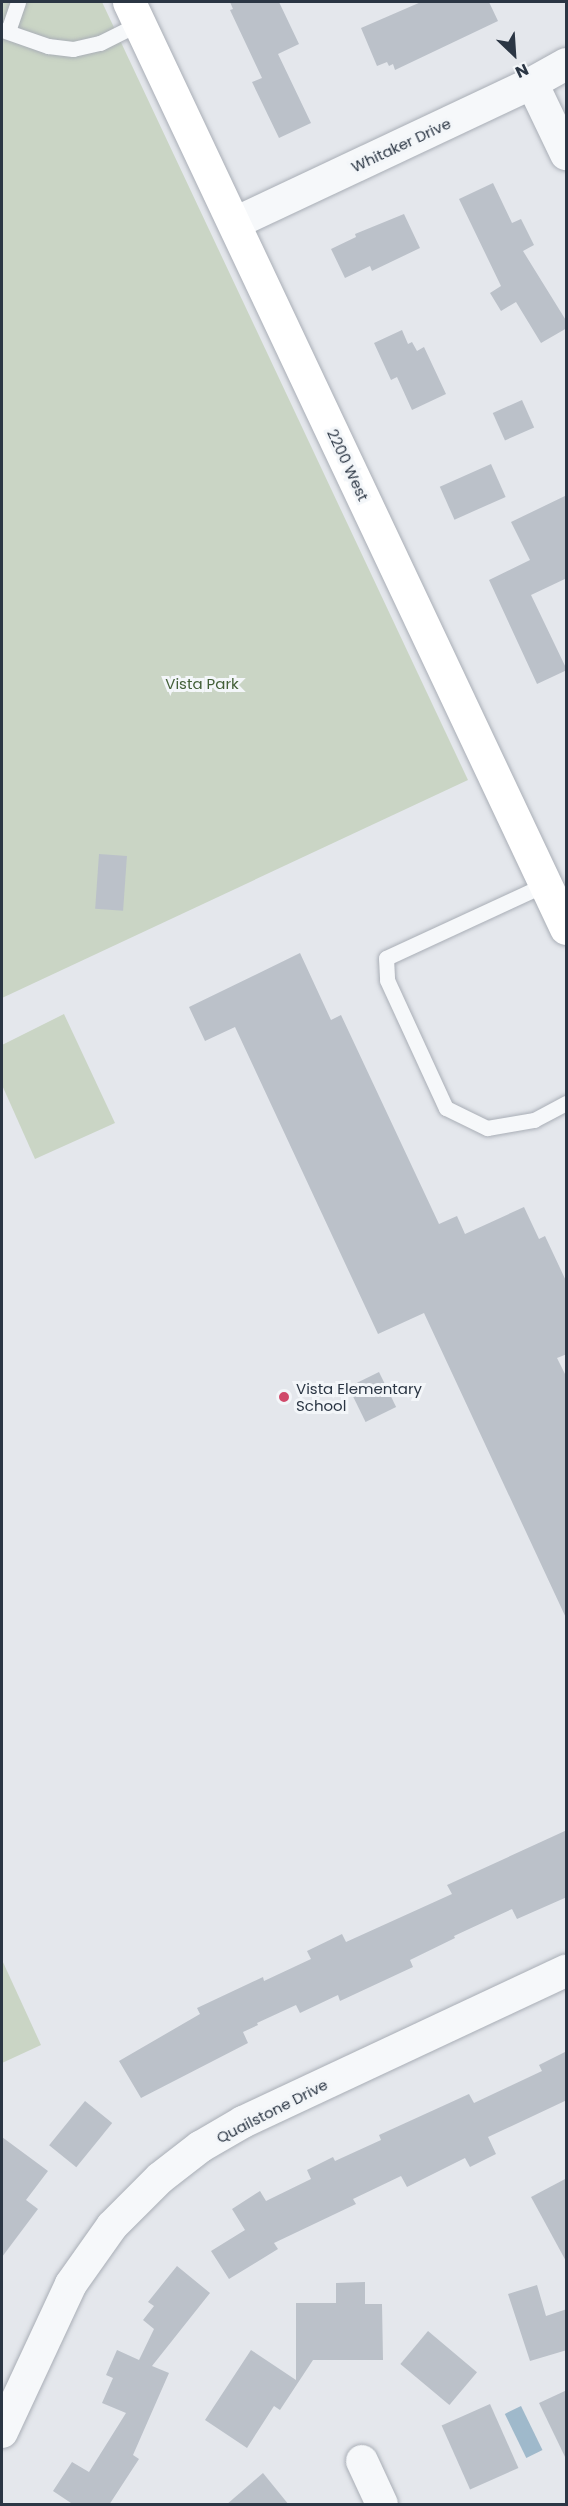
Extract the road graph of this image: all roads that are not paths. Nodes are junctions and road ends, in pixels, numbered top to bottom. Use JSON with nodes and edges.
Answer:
{"nodes":[{"id":1,"x":18,"y":2,"type":"edge"},
{"id":2,"x":135,"y":12,"type":"edge"},
{"id":3,"x":5,"y":31,"type":"edge"},
{"id":4,"x":567,"y":64,"type":"edge"},
{"id":5,"x":532,"y":83,"type":"junction"},
{"id":6,"x":567,"y":154,"type":"edge"},
{"id":7,"x":235,"y":223,"type":"junction"},
{"id":8,"x":546,"y":884,"type":"junction"},
{"id":9,"x":567,"y":928,"type":"edge"},
{"id":10,"x":567,"y":1103,"type":"edge"},
{"id":11,"x":567,"y":1971,"type":"edge"},
{"id":12,"x":3,"y":2426,"type":"edge"},
{"id":13,"x":362,"y":2461,"type":"dead end"},
{"id":14,"x":382,"y":2505,"type":"edge"}],
"edges":[{"from":1,"to":3,"type":"lane"},
{"from":2,"to":3,"type":"lane"},
{"from":2,"to":7,"type":"street","name":"2200 West"},
{"from":4,"to":5,"type":"street","name":"Whitaker Drive"},
{"from":5,"to":6,"type":"street"},
{"from":5,"to":7,"type":"street","name":"Whitaker Drive"},
{"from":7,"to":8,"type":"street","name":"2200 West"},
{"from":8,"to":9,"type":"street","name":"2200 West"},
{"from":8,"to":10,"type":"lane"},
{"from":11,"to":12,"type":"street","name":"Quailstone Drive"},
{"from":13,"to":14,"type":"street"}]}
